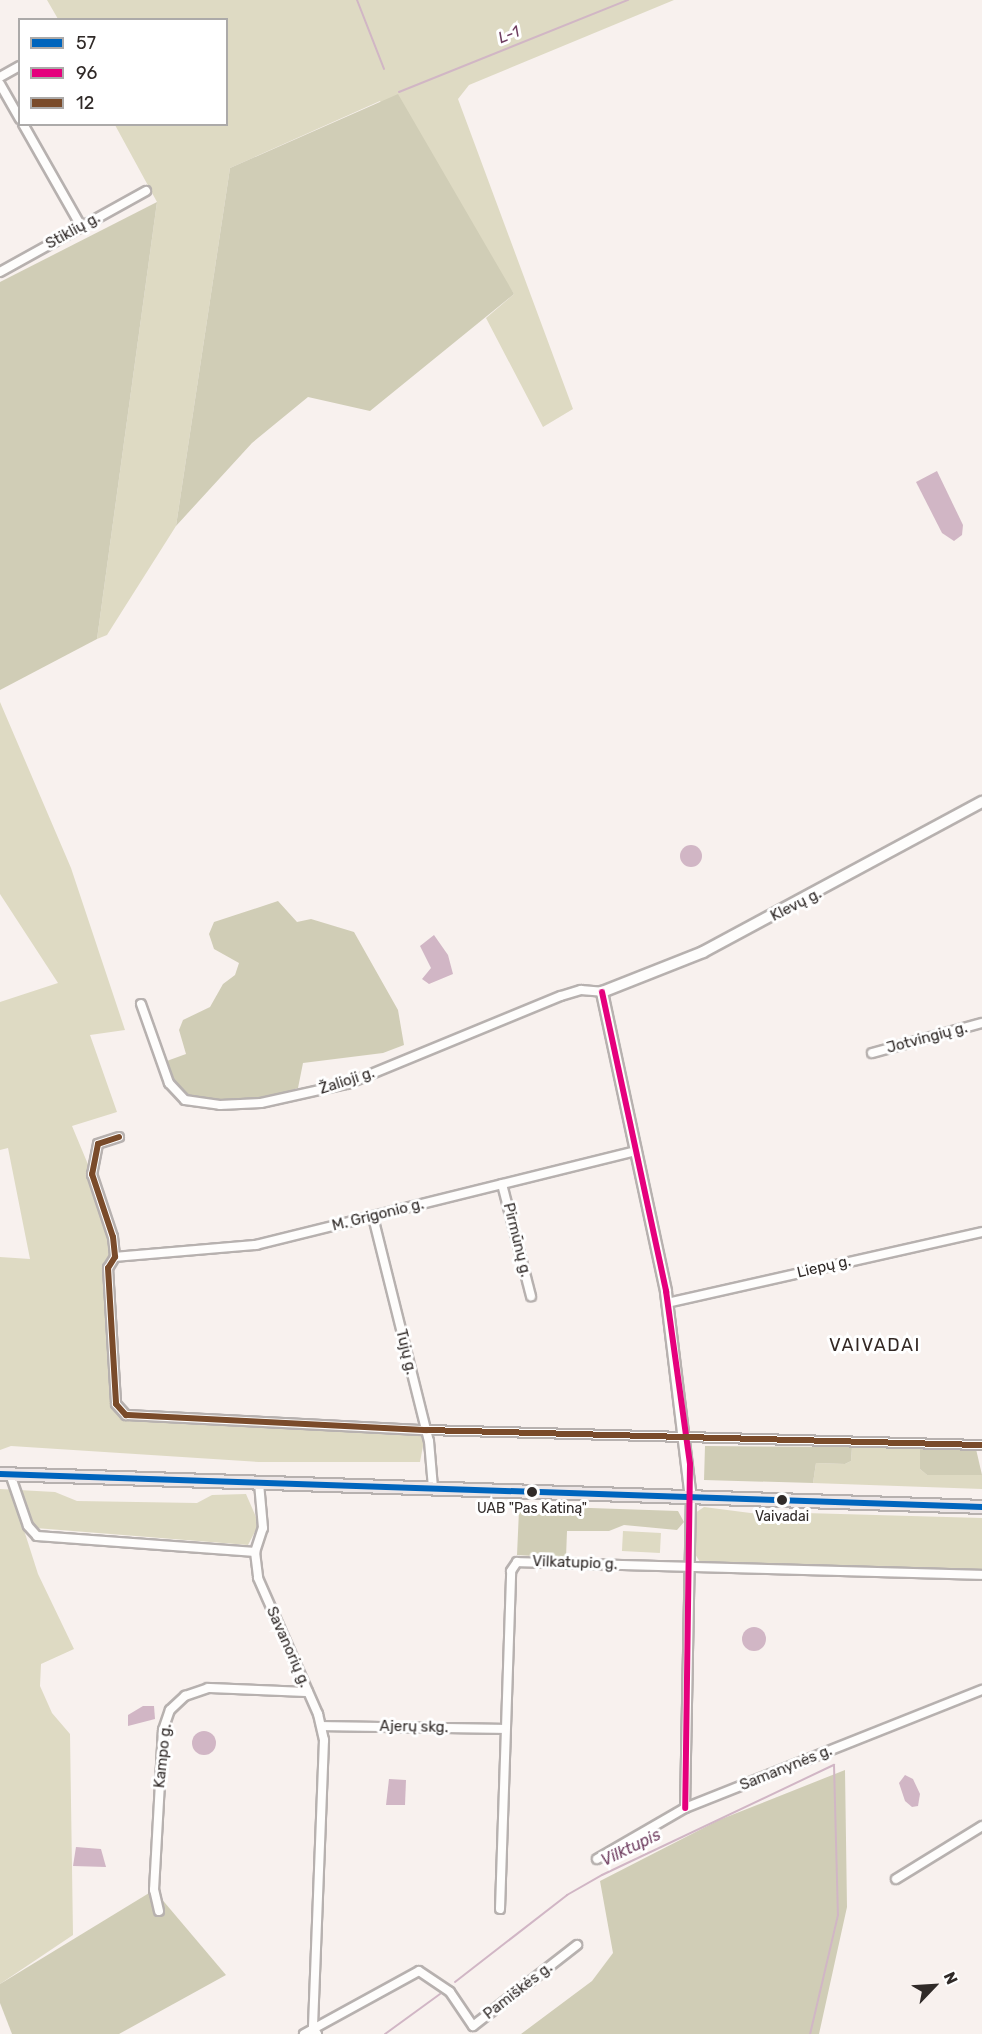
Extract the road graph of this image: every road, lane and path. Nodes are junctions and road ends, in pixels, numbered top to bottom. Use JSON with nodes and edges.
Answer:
{"nodes":[{"id":1,"x":18,"y":67,"type":"edge"},
{"id":2,"x":0,"y":77,"type":"edge"},
{"id":3,"x":0,"y":84,"type":"edge"},
{"id":4,"x":18,"y":115,"type":"edge"},
{"id":5,"x":24,"y":126,"type":"edge"},
{"id":6,"x":146,"y":191,"type":"dead end"},
{"id":7,"x":81,"y":226,"type":"junction"},
{"id":8,"x":0,"y":272,"type":"edge"},
{"id":9,"x":982,"y":802,"type":"edge"},
{"id":10,"x":602,"y":992,"type":"junction"},
{"id":11,"x":141,"y":1004,"type":"dead end"},
{"id":12,"x":982,"y":1023,"type":"edge"},
{"id":13,"x":872,"y":1053,"type":"dead end"},
{"id":14,"x":118,"y":1137,"type":"dead end"},
{"id":15,"x":637,"y":1151,"type":"junction"},
{"id":16,"x":502,"y":1184,"type":"junction"},
{"id":17,"x":373,"y":1217,"type":"junction"},
{"id":18,"x":982,"y":1232,"type":"edge"},
{"id":19,"x":115,"y":1257,"type":"junction"},
{"id":20,"x":531,"y":1296,"type":"dead end"},
{"id":21,"x":667,"y":1303,"type":"junction"},
{"id":22,"x":426,"y":1430,"type":"junction"},
{"id":23,"x":686,"y":1439,"type":"junction"},
{"id":24,"x":982,"y":1445,"type":"edge"},
{"id":25,"x":5,"y":1474,"type":"edge"},
{"id":26,"x":259,"y":1483,"type":"junction"},
{"id":27,"x":433,"y":1488,"type":"junction"},
{"id":28,"x":691,"y":1498,"type":"junction"},
{"id":29,"x":982,"y":1507,"type":"edge"},
{"id":30,"x":255,"y":1552,"type":"junction"},
{"id":31,"x":690,"y":1568,"type":"junction"},
{"id":32,"x":982,"y":1575,"type":"edge"},
{"id":33,"x":982,"y":1690,"type":"edge"},
{"id":34,"x":308,"y":1692,"type":"junction"},
{"id":35,"x":322,"y":1726,"type":"junction"},
{"id":36,"x":505,"y":1729,"type":"junction"},
{"id":37,"x":686,"y":1808,"type":"junction"},
{"id":38,"x":982,"y":1826,"type":"edge"},
{"id":39,"x":597,"y":1859,"type":"dead end"},
{"id":40,"x":896,"y":1879,"type":"dead end"},
{"id":41,"x":500,"y":1909,"type":"dead end"},
{"id":42,"x":159,"y":1911,"type":"dead end"},
{"id":43,"x":577,"y":1945,"type":"dead end"},
{"id":44,"x":475,"y":2030,"type":"edge"},
{"id":45,"x":315,"y":2031,"type":"edge"},
{"id":46,"x":304,"y":2034,"type":"edge"}],
"edges":[{"from":1,"to":2,"type":"street"},
{"from":3,"to":4,"type":"street"},
{"from":5,"to":7,"type":"street"},
{"from":6,"to":7,"type":"street","name":"Stiklių g."},
{"from":7,"to":8,"type":"street","name":"Stiklių g."},
{"from":9,"to":10,"type":"main road","name":"Klevų g."},
{"from":10,"to":11,"type":"street","name":"Žalioji g."},
{"from":10,"to":15,"type":"main road"},
{"from":12,"to":13,"type":"street","name":"Jotvingių g."},
{"from":14,"to":19,"type":"street"},
{"from":15,"to":16,"type":"street","name":"M. Grigonio g."},
{"from":15,"to":21,"type":"main road"},
{"from":16,"to":17,"type":"street","name":"M. Grigonio g."},
{"from":16,"to":20,"type":"street","name":"Pirmūnų g."},
{"from":17,"to":19,"type":"street","name":"M. Grigonio g."},
{"from":17,"to":22,"type":"street","name":"Tujų g."},
{"from":18,"to":21,"type":"street","name":"Liepų g."},
{"from":19,"to":22,"type":"street"},
{"from":21,"to":23,"type":"main road"},
{"from":22,"to":23,"type":"street"},
{"from":22,"to":27,"type":"street","name":"Tujų g."},
{"from":23,"to":24,"type":"street"},
{"from":23,"to":28,"type":"main road"},
{"from":25,"to":26,"type":"main road"},
{"from":25,"to":30,"type":"street"},
{"from":26,"to":27,"type":"main road"},
{"from":26,"to":30,"type":"street"},
{"from":27,"to":28,"type":"main road"},
{"from":28,"to":29,"type":"main road"},
{"from":28,"to":31,"type":"street"},
{"from":30,"to":34,"type":"street","name":"Savanorių g."},
{"from":31,"to":32,"type":"street","name":"Vilkatupio g."},
{"from":31,"to":36,"type":"street","name":"Vilkatupio g."},
{"from":31,"to":37,"type":"street"},
{"from":33,"to":37,"type":"street","name":"Samanynės g."},
{"from":34,"to":35,"type":"street","name":"Savanorių g."},
{"from":34,"to":42,"type":"street","name":"Kampo g."},
{"from":35,"to":36,"type":"street","name":"Ajerų skg."},
{"from":35,"to":45,"type":"street","name":"Savanorių g."},
{"from":36,"to":41,"type":"street","name":"Vilkatupio g."},
{"from":37,"to":39,"type":"street","name":"Samanynės g."},
{"from":38,"to":40,"type":"street"},
{"from":43,"to":44,"type":"street","name":"Pamiškės g."},
{"from":44,"to":45,"type":"street","name":"Pamiškės g."},
{"from":45,"to":46,"type":"street"}]}
